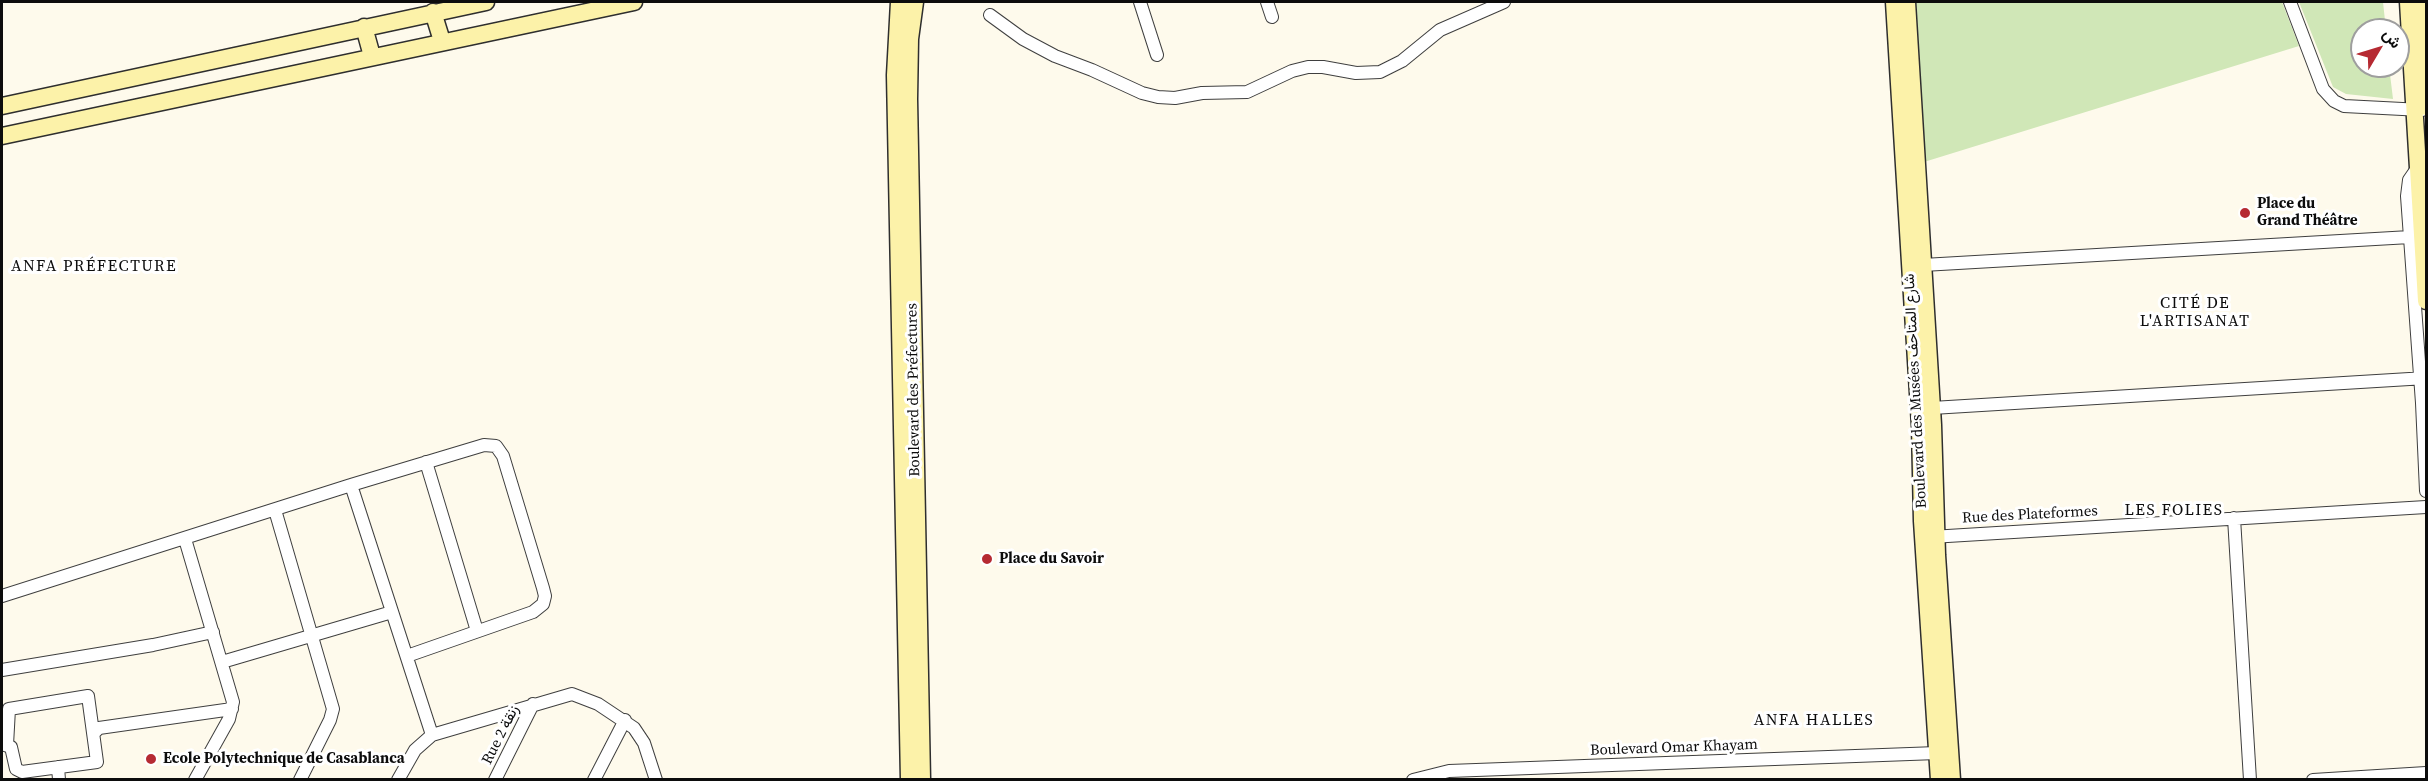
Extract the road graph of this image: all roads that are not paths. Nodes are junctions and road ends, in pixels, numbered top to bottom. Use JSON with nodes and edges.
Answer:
{"nodes":[{"id":1,"x":486,"y":2,"type":"edge"},
{"id":2,"x":634,"y":2,"type":"edge"},
{"id":3,"x":899,"y":2,"type":"edge"},
{"id":4,"x":915,"y":2,"type":"edge"},
{"id":5,"x":1140,"y":2,"type":"edge"},
{"id":6,"x":1268,"y":2,"type":"edge"},
{"id":7,"x":1504,"y":2,"type":"edge"},
{"id":8,"x":1894,"y":2,"type":"edge"},
{"id":9,"x":1907,"y":2,"type":"edge"},
{"id":10,"x":2290,"y":2,"type":"edge"},
{"id":11,"x":2408,"y":2,"type":"edge"},
{"id":12,"x":2420,"y":2,"type":"edge"},
{"id":13,"x":433,"y":12,"type":"junction"},
{"id":14,"x":990,"y":15,"type":"dead end"},
{"id":15,"x":1272,"y":17,"type":"dead end"},
{"id":16,"x":364,"y":27,"type":"junction"},
{"id":17,"x":442,"y":42,"type":"junction"},
{"id":18,"x":1157,"y":55,"type":"dead end"},
{"id":19,"x":372,"y":56,"type":"junction"},
{"id":20,"x":2,"y":106,"type":"edge"},
{"id":21,"x":2422,"y":115,"type":"edge"},
{"id":22,"x":2,"y":136,"type":"edge"},
{"id":23,"x":2418,"y":167,"type":"junction"},
{"id":24,"x":2410,"y":237,"type":"junction"},
{"id":25,"x":1923,"y":265,"type":"junction"},
{"id":26,"x":2427,"y":301,"type":"edge"},
{"id":27,"x":2423,"y":378,"type":"edge"},
{"id":28,"x":1932,"y":408,"type":"junction"},
{"id":29,"x":426,"y":462,"type":"junction"},
{"id":30,"x":351,"y":484,"type":"junction"},
{"id":31,"x":2427,"y":491,"type":"edge"},
{"id":32,"x":2427,"y":507,"type":"edge"},
{"id":33,"x":275,"y":510,"type":"junction"},
{"id":34,"x":2234,"y":518,"type":"junction"},
{"id":35,"x":1929,"y":537,"type":"junction"},
{"id":36,"x":185,"y":539,"type":"junction"},
{"id":37,"x":912,"y":571,"type":"junction"},
{"id":38,"x":2,"y":596,"type":"edge"},
{"id":39,"x":392,"y":612,"type":"junction"},
{"id":40,"x":213,"y":632,"type":"junction"},
{"id":41,"x":477,"y":632,"type":"junction"},
{"id":42,"x":311,"y":636,"type":"junction"},
{"id":43,"x":407,"y":656,"type":"junction"},
{"id":44,"x":222,"y":662,"type":"junction"},
{"id":45,"x":2,"y":669,"type":"edge"},
{"id":46,"x":533,"y":704,"type":"junction"},
{"id":47,"x":232,"y":709,"type":"junction"},
{"id":48,"x":625,"y":720,"type":"junction"},
{"id":49,"x":94,"y":733,"type":"junction"},
{"id":50,"x":432,"y":735,"type":"junction"},
{"id":51,"x":4,"y":745,"type":"edge"},
{"id":52,"x":1937,"y":753,"type":"junction"},
{"id":53,"x":59,"y":773,"type":"edge"},
{"id":54,"x":2427,"y":773,"type":"edge"},
{"id":55,"x":195,"y":780,"type":"edge"},
{"id":56,"x":300,"y":780,"type":"edge"},
{"id":57,"x":398,"y":780,"type":"edge"},
{"id":58,"x":495,"y":780,"type":"edge"},
{"id":59,"x":594,"y":780,"type":"edge"},
{"id":60,"x":656,"y":780,"type":"edge"},
{"id":61,"x":909,"y":780,"type":"edge"},
{"id":62,"x":922,"y":780,"type":"edge"},
{"id":63,"x":1413,"y":780,"type":"edge"},
{"id":64,"x":1939,"y":780,"type":"edge"},
{"id":65,"x":1952,"y":780,"type":"edge"},
{"id":66,"x":2250,"y":780,"type":"edge"},
{"id":67,"x":2313,"y":780,"type":"edge"}],
"edges":[{"from":1,"to":13,"type":"street"},
{"from":2,"to":17,"type":"street"},
{"from":3,"to":37,"type":"street","name":"Boulevard des Préfectures"},
{"from":4,"to":37,"type":"street","name":"Boulevard des Préfectures"},
{"from":5,"to":18,"type":"street"},
{"from":6,"to":15,"type":"street"},
{"from":7,"to":14,"type":"street"},
{"from":8,"to":35,"type":"street","name":"Boulevard des Musées شارع المتاحف"},
{"from":9,"to":25,"type":"street","name":"Boulevard des Musées شارع المتاحف"},
{"from":10,"to":21,"type":"street"},
{"from":11,"to":21,"type":"street"},
{"from":12,"to":21,"type":"street"},
{"from":13,"to":16,"type":"street"},
{"from":13,"to":17,"type":"street"},
{"from":16,"to":19,"type":"street"},
{"from":16,"to":20,"type":"street"},
{"from":17,"to":19,"type":"street"},
{"from":19,"to":22,"type":"street"},
{"from":21,"to":23,"type":"street"},
{"from":23,"to":24,"type":"street"},
{"from":23,"to":26,"type":"street"},
{"from":24,"to":25,"type":"street"},
{"from":24,"to":27,"type":"street"},
{"from":25,"to":28,"type":"street","name":"Boulevard des Musées شارع المتاحف"},
{"from":27,"to":28,"type":"street"},
{"from":27,"to":31,"type":"street"},
{"from":28,"to":35,"type":"street","name":"Boulevard des Musées شارع المتاحف"},
{"from":29,"to":30,"type":"street"},
{"from":29,"to":41,"type":"street"},
{"from":29,"to":41,"type":"street"},
{"from":30,"to":33,"type":"street"},
{"from":30,"to":39,"type":"street"},
{"from":32,"to":34,"type":"street","name":"Rue des Plateformes"},
{"from":33,"to":36,"type":"street"},
{"from":33,"to":42,"type":"street"},
{"from":34,"to":35,"type":"street","name":"Rue des Plateformes"},
{"from":34,"to":66,"type":"street"},
{"from":35,"to":52,"type":"street","name":"Boulevard des Musées شارع المتاحف"},
{"from":35,"to":65,"type":"street","name":"Boulevard des Musées شارع المتاحف"},
{"from":36,"to":38,"type":"street"},
{"from":36,"to":40,"type":"street"},
{"from":37,"to":61,"type":"street","name":"Boulevard des Préfectures"},
{"from":37,"to":62,"type":"street","name":"Boulevard des Préfectures"},
{"from":39,"to":42,"type":"street"},
{"from":39,"to":43,"type":"street"},
{"from":40,"to":44,"type":"street"},
{"from":40,"to":45,"type":"street"},
{"from":41,"to":43,"type":"street"},
{"from":42,"to":44,"type":"street"},
{"from":42,"to":56,"type":"street"},
{"from":43,"to":50,"type":"street"},
{"from":44,"to":47,"type":"street"},
{"from":46,"to":48,"type":"street"},
{"from":46,"to":50,"type":"street"},
{"from":46,"to":58,"type":"street","name":"Rue 2 زنقة"},
{"from":47,"to":49,"type":"street"},
{"from":47,"to":55,"type":"street"},
{"from":48,"to":59,"type":"street"},
{"from":48,"to":60,"type":"street"},
{"from":49,"to":51,"type":"street"},
{"from":49,"to":53,"type":"street"},
{"from":50,"to":57,"type":"street"},
{"from":51,"to":53,"type":"street"},
{"from":52,"to":63,"type":"street","name":"Boulevard Omar Khayam"},
{"from":52,"to":64,"type":"street","name":"Boulevard des Musées شارع المتاحف"},
{"from":54,"to":67,"type":"street"}]}
